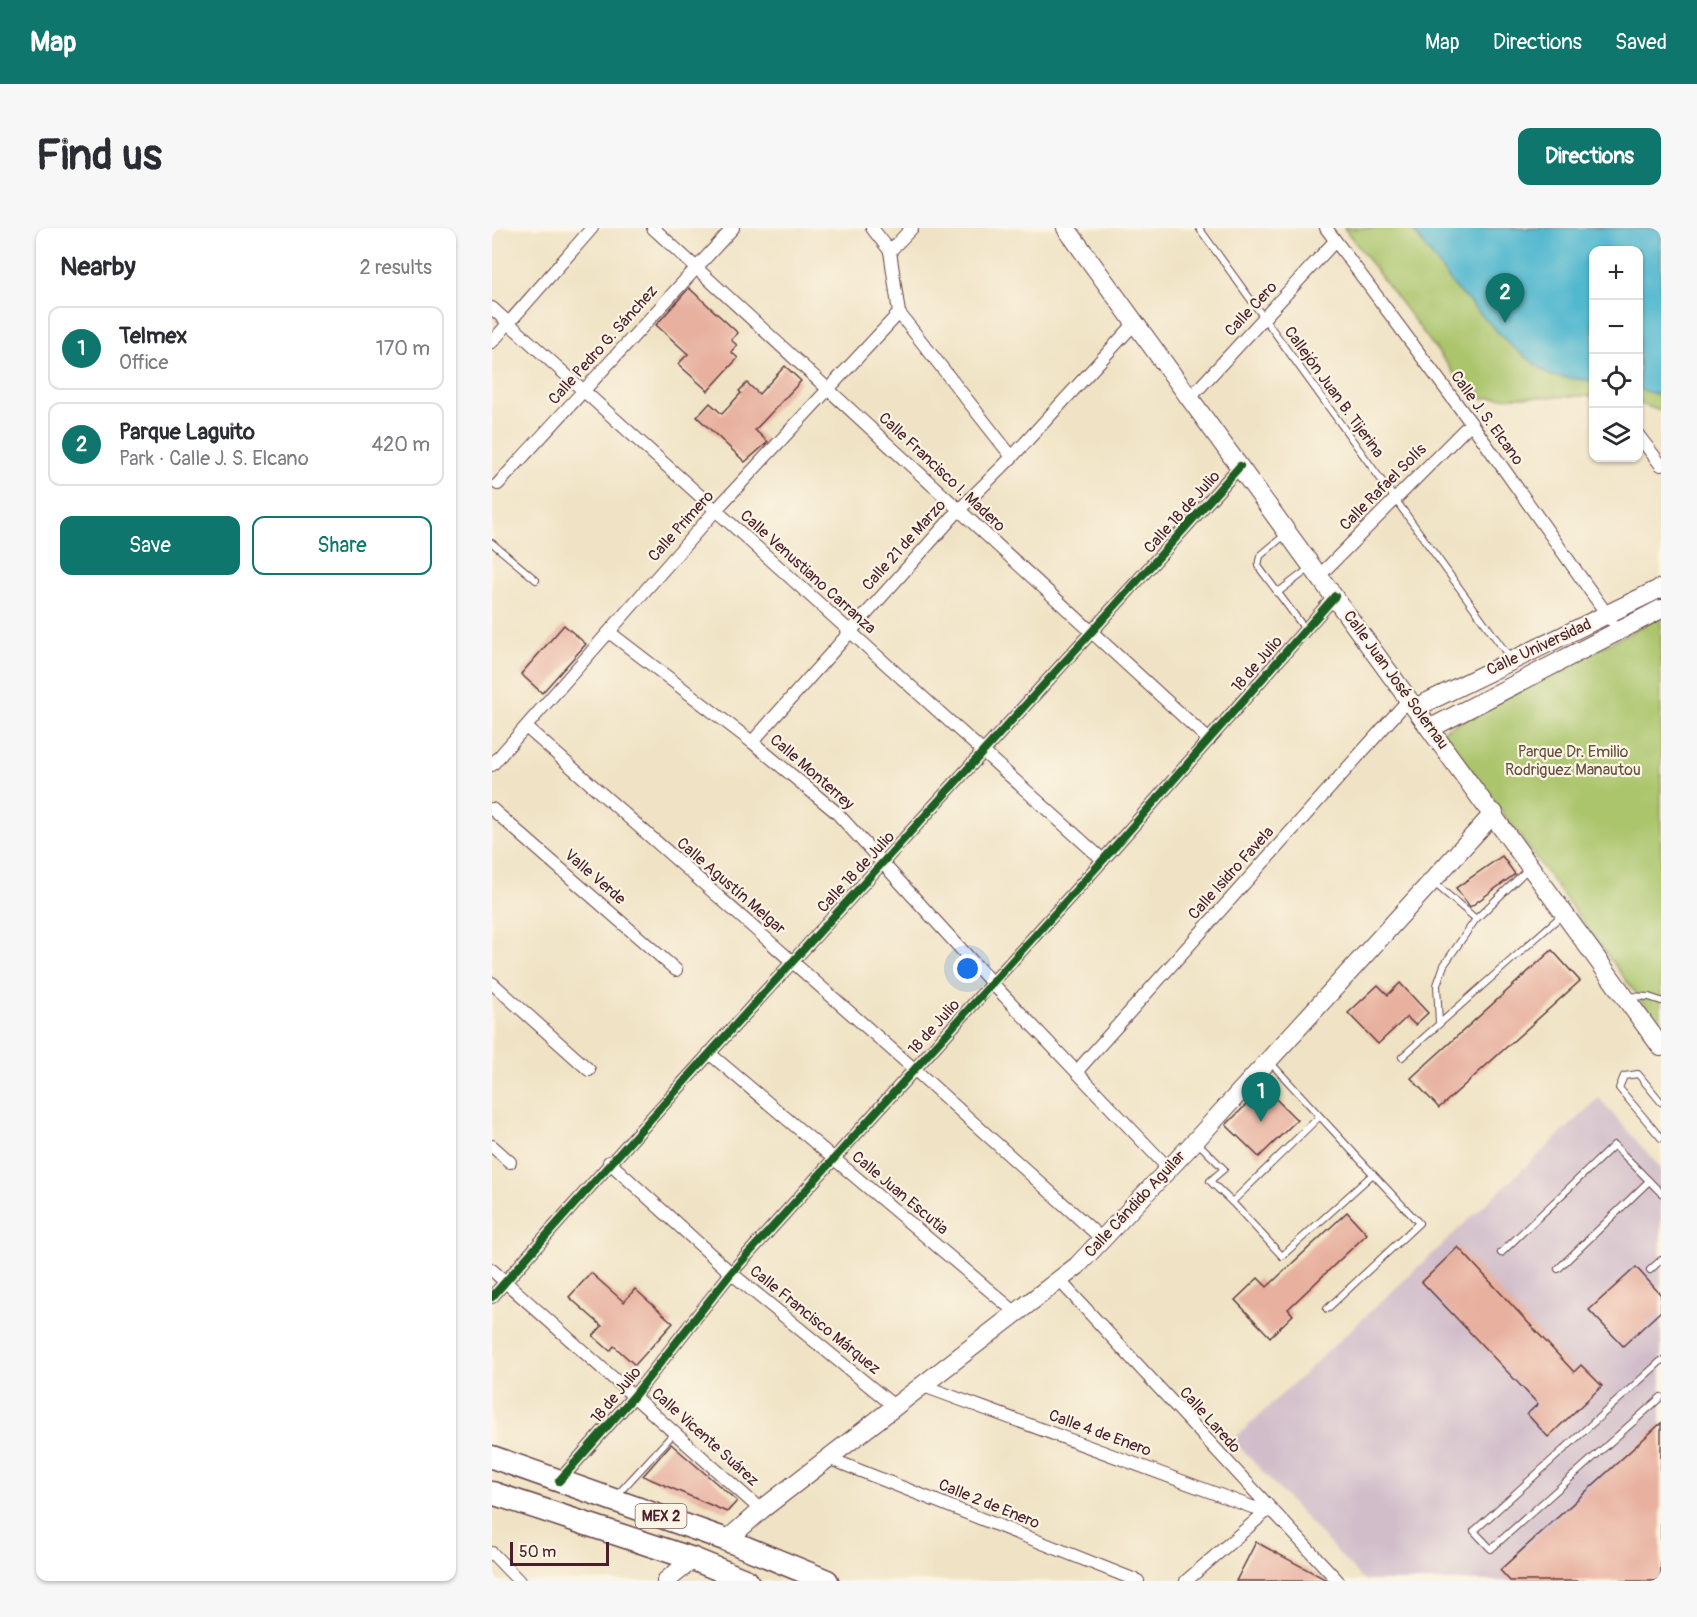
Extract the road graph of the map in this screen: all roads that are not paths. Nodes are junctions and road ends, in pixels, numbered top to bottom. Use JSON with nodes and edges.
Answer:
{"nodes":[{"id":1,"x":592,"y":228,"type":"edge"},
{"id":2,"x":653,"y":228,"type":"edge"},
{"id":3,"x":733,"y":228,"type":"edge"},
{"id":4,"x":872,"y":228,"type":"edge"},
{"id":5,"x":912,"y":228,"type":"edge"},
{"id":6,"x":1065,"y":228,"type":"edge"},
{"id":7,"x":1199,"y":228,"type":"edge"},
{"id":8,"x":1326,"y":228,"type":"edge"},
{"id":9,"x":1335,"y":241,"type":"junction"},
{"id":10,"x":890,"y":251,"type":"junction"},
{"id":11,"x":696,"y":267,"type":"junction"},
{"id":12,"x":492,"y":308,"type":"edge"},
{"id":13,"x":899,"y":313,"type":"junction"},
{"id":14,"x":1264,"y":319,"type":"junction"},
{"id":15,"x":509,"y":323,"type":"junction"},
{"id":16,"x":1135,"y":323,"type":"junction"},
{"id":17,"x":492,"y":342,"type":"edge"},
{"id":18,"x":830,"y":388,"type":"junction"},
{"id":19,"x":585,"y":390,"type":"junction"},
{"id":20,"x":1190,"y":399,"type":"junction"},
{"id":21,"x":1471,"y":423,"type":"junction"},
{"id":22,"x":1643,"y":442,"type":"edge"},
{"id":23,"x":1012,"y":457,"type":"junction"},
{"id":24,"x":1661,"y":465,"type":"edge"},
{"id":25,"x":1240,"y":466,"type":"junction"},
{"id":26,"x":498,"y":484,"type":"dead end"},
{"id":27,"x":1394,"y":500,"type":"junction"},
{"id":28,"x":957,"y":510,"type":"junction"},
{"id":29,"x":715,"y":511,"type":"junction"},
{"id":30,"x":1288,"y":532,"type":"junction"},
{"id":31,"x":492,"y":543,"type":"edge"},
{"id":32,"x":1316,"y":570,"type":"junction"},
{"id":33,"x":536,"y":580,"type":"dead end"},
{"id":34,"x":1661,"y":588,"type":"edge"},
{"id":35,"x":1277,"y":593,"type":"junction"},
{"id":36,"x":1335,"y":596,"type":"junction"},
{"id":37,"x":1661,"y":609,"type":"edge"},
{"id":38,"x":1607,"y":615,"type":"junction"},
{"id":39,"x":1305,"y":629,"type":"junction"},
{"id":40,"x":849,"y":630,"type":"junction"},
{"id":41,"x":1618,"y":631,"type":"junction"},
{"id":42,"x":609,"y":632,"type":"junction"},
{"id":43,"x":1091,"y":634,"type":"junction"},
{"id":44,"x":1511,"y":659,"type":"junction"},
{"id":45,"x":1413,"y":703,"type":"junction"},
{"id":46,"x":526,"y":727,"type":"junction"},
{"id":47,"x":1431,"y":728,"type":"junction"},
{"id":48,"x":1209,"y":740,"type":"junction"},
{"id":49,"x":752,"y":742,"type":"junction"},
{"id":50,"x":984,"y":752,"type":"junction"},
{"id":51,"x":492,"y":765,"type":"edge"},
{"id":52,"x":492,"y":809,"type":"edge"},
{"id":53,"x":1494,"y":813,"type":"junction"},
{"id":54,"x":1103,"y":860,"type":"junction"},
{"id":55,"x":882,"y":864,"type":"junction"},
{"id":56,"x":1531,"y":866,"type":"junction"},
{"id":57,"x":1432,"y":882,"type":"junction"},
{"id":58,"x":1564,"y":912,"type":"junction"},
{"id":59,"x":1476,"y":919,"type":"junction"},
{"id":60,"x":791,"y":961,"type":"junction"},
{"id":61,"x":676,"y":970,"type":"dead end"},
{"id":62,"x":992,"y":982,"type":"junction"},
{"id":63,"x":492,"y":983,"type":"edge"},
{"id":64,"x":1625,"y":996,"type":"junction"},
{"id":65,"x":1661,"y":1001,"type":"edge"},
{"id":66,"x":1439,"y":1023,"type":"junction"},
{"id":67,"x":1661,"y":1047,"type":"edge"},
{"id":68,"x":709,"y":1053,"type":"junction"},
{"id":69,"x":1402,"y":1056,"type":"dead end"},
{"id":70,"x":1268,"y":1060,"type":"junction"},
{"id":71,"x":589,"y":1070,"type":"dead end"},
{"id":72,"x":914,"y":1070,"type":"junction"},
{"id":73,"x":1077,"y":1071,"type":"junction"},
{"id":74,"x":1661,"y":1102,"type":"edge"},
{"id":75,"x":1319,"y":1117,"type":"junction"},
{"id":76,"x":1661,"y":1138,"type":"edge"},
{"id":77,"x":1196,"y":1140,"type":"junction"},
{"id":78,"x":492,"y":1146,"type":"edge"},
{"id":79,"x":834,"y":1159,"type":"junction"},
{"id":80,"x":510,"y":1162,"type":"dead end"},
{"id":81,"x":609,"y":1162,"type":"junction"},
{"id":82,"x":1169,"y":1169,"type":"junction"},
{"id":83,"x":1372,"y":1174,"type":"junction"},
{"id":84,"x":1649,"y":1181,"type":"junction"},
{"id":85,"x":1661,"y":1193,"type":"edge"},
{"id":86,"x":1232,"y":1202,"type":"junction"},
{"id":87,"x":1102,"y":1239,"type":"junction"},
{"id":88,"x":1501,"y":1252,"type":"dead end"},
{"id":89,"x":1661,"y":1260,"type":"edge"},
{"id":90,"x":1558,"y":1269,"type":"dead end"},
{"id":91,"x":492,"y":1270,"type":"edge"},
{"id":92,"x":1650,"y":1270,"type":"dead end"},
{"id":93,"x":731,"y":1273,"type":"junction"},
{"id":94,"x":1059,"y":1280,"type":"junction"},
{"id":95,"x":506,"y":1281,"type":"junction"},
{"id":96,"x":492,"y":1297,"type":"edge"},
{"id":97,"x":1327,"y":1309,"type":"dead end"},
{"id":98,"x":1015,"y":1312,"type":"junction"},
{"id":99,"x":1661,"y":1360,"type":"edge"},
{"id":100,"x":921,"y":1385,"type":"junction"},
{"id":101,"x":634,"y":1396,"type":"junction"},
{"id":102,"x":1661,"y":1397,"type":"edge"},
{"id":103,"x":894,"y":1406,"type":"junction"},
{"id":104,"x":676,"y":1432,"type":"junction"},
{"id":105,"x":492,"y":1458,"type":"edge"},
{"id":106,"x":828,"y":1458,"type":"junction"},
{"id":107,"x":559,"y":1481,"type":"junction"},
{"id":108,"x":492,"y":1493,"type":"edge"},
{"id":109,"x":614,"y":1499,"type":"junction"},
{"id":110,"x":761,"y":1510,"type":"junction"},
{"id":111,"x":1270,"y":1511,"type":"junction"},
{"id":112,"x":727,"y":1540,"type":"junction"},
{"id":113,"x":492,"y":1553,"type":"edge"},
{"id":114,"x":693,"y":1559,"type":"junction"},
{"id":115,"x":519,"y":1581,"type":"edge"},
{"id":116,"x":666,"y":1581,"type":"edge"},
{"id":117,"x":747,"y":1581,"type":"edge"},
{"id":118,"x":827,"y":1581,"type":"edge"},
{"id":119,"x":1138,"y":1581,"type":"edge"},
{"id":120,"x":1186,"y":1581,"type":"edge"},
{"id":121,"x":1338,"y":1581,"type":"edge"}],
"edges":[{"from":1,"to":15,"type":"street"},
{"from":2,"to":11,"type":"street","name":"Calle Francisco I. Madero"},
{"from":3,"to":11,"type":"street","name":"Calle Pedro G. Sánchez"},
{"from":4,"to":10,"type":"street"},
{"from":5,"to":10,"type":"street"},
{"from":6,"to":16,"type":"street","name":"Calle Juan José Solernau"},
{"from":7,"to":14,"type":"lane","name":"Callejón Juan B. Tijerina"},
{"from":8,"to":9,"type":"street","name":"Calle J. S. Elcano"},
{"from":9,"to":14,"type":"street","name":"Calle Cero"},
{"from":9,"to":21,"type":"street","name":"Calle J. S. Elcano"},
{"from":10,"to":13,"type":"street"},
{"from":11,"to":18,"type":"street","name":"Calle Francisco I. Madero"},
{"from":11,"to":19,"type":"street","name":"Calle Pedro G. Sánchez"},
{"from":12,"to":15,"type":"street","name":"Calle Venustiano Carranza"},
{"from":13,"to":18,"type":"street","name":"Calle Primero"},
{"from":13,"to":23,"type":"street"},
{"from":14,"to":20,"type":"street","name":"Calle Cero"},
{"from":14,"to":27,"type":"lane","name":"Callejón Juan B. Tijerina"},
{"from":15,"to":17,"type":"street"},
{"from":15,"to":19,"type":"street","name":"Calle Venustiano Carranza"},
{"from":16,"to":20,"type":"street","name":"Calle Juan José Solernau"},
{"from":16,"to":23,"type":"street","name":"Calle 21 de Marzo"},
{"from":18,"to":28,"type":"street","name":"Calle Francisco I. Madero"},
{"from":18,"to":29,"type":"street","name":"Calle Primero"},
{"from":19,"to":26,"type":"street","name":"Calle Pedro G. Sánchez"},
{"from":19,"to":29,"type":"street","name":"Calle Venustiano Carranza"},
{"from":20,"to":25,"type":"street","name":"Calle Juan José Solernau"},
{"from":21,"to":27,"type":"street","name":"Calle Rafael Solís"},
{"from":21,"to":38,"type":"street","name":"Calle J. S. Elcano"},
{"from":22,"to":24,"type":"street"},
{"from":23,"to":28,"type":"street","name":"Calle 21 de Marzo"},
{"from":25,"to":30,"type":"street","name":"Calle Juan José Solernau"},
{"from":25,"to":43,"type":"street","name":"Calle 18 de Julio"},
{"from":27,"to":32,"type":"street","name":"Calle Rafael Solís"},
{"from":27,"to":44,"type":"lane","name":"Callejón Juan B. Tijerina"},
{"from":28,"to":40,"type":"street","name":"Calle 21 de Marzo"},
{"from":28,"to":43,"type":"street","name":"Calle Francisco I. Madero"},
{"from":29,"to":40,"type":"street","name":"Calle Venustiano Carranza"},
{"from":29,"to":42,"type":"street","name":"Calle Primero"},
{"from":30,"to":32,"type":"street","name":"Calle Juan José Solernau"},
{"from":30,"to":35,"type":"lane"},
{"from":31,"to":33,"type":"lane"},
{"from":32,"to":35,"type":"lane"},
{"from":32,"to":36,"type":"street","name":"Calle Juan José Solernau"},
{"from":34,"to":38,"type":"street","name":"Calle Universidad"},
{"from":35,"to":39,"type":"lane"},
{"from":36,"to":39,"type":"street","name":"18 de Julio"},
{"from":36,"to":45,"type":"street","name":"Calle Juan José Solernau"},
{"from":37,"to":41,"type":"street","name":"Calle Universidad"},
{"from":38,"to":41,"type":"street","name":"Calle J. S. Elcano"},
{"from":38,"to":44,"type":"street","name":"Calle Universidad"},
{"from":39,"to":48,"type":"street","name":"18 de Julio"},
{"from":40,"to":49,"type":"street","name":"Calle 21 de Marzo"},
{"from":40,"to":50,"type":"street","name":"Calle Venustiano Carranza"},
{"from":41,"to":47,"type":"street","name":"Calle Universidad"},
{"from":42,"to":46,"type":"street","name":"Calle Primero"},
{"from":42,"to":49,"type":"street","name":"Calle Monterrey"},
{"from":43,"to":48,"type":"street","name":"Calle Francisco I. Madero"},
{"from":43,"to":50,"type":"street","name":"Calle 18 de Julio"},
{"from":44,"to":45,"type":"street","name":"Calle Universidad"},
{"from":45,"to":47,"type":"street","name":"Calle Juan José Solernau"},
{"from":45,"to":73,"type":"street","name":"Calle Isidro Favela"},
{"from":46,"to":51,"type":"street","name":"Calle Primero"},
{"from":46,"to":60,"type":"street","name":"Calle Agustín Melgar"},
{"from":47,"to":53,"type":"street","name":"Calle Juan José Solernau"},
{"from":48,"to":54,"type":"street","name":"18 de Julio"},
{"from":49,"to":55,"type":"street","name":"Calle Monterrey"},
{"from":50,"to":54,"type":"street","name":"Calle Venustiano Carranza"},
{"from":50,"to":55,"type":"street","name":"Calle 18 de Julio"},
{"from":52,"to":61,"type":"street","name":"Valle Verde"},
{"from":53,"to":56,"type":"street","name":"Calle Juan José Solernau"},
{"from":53,"to":57,"type":"street","name":"Calle Cándido Aguilar"},
{"from":54,"to":62,"type":"street","name":"18 de Julio"},
{"from":55,"to":60,"type":"street","name":"Calle 18 de Julio"},
{"from":55,"to":62,"type":"street","name":"Calle Monterrey"},
{"from":56,"to":58,"type":"street","name":"Calle Juan José Solernau"},
{"from":56,"to":59,"type":"lane"},
{"from":57,"to":59,"type":"lane"},
{"from":57,"to":70,"type":"street","name":"Calle Cándido Aguilar"},
{"from":58,"to":64,"type":"street","name":"Calle Juan José Solernau"},
{"from":58,"to":66,"type":"lane"},
{"from":59,"to":66,"type":"lane"},
{"from":60,"to":68,"type":"street","name":"Calle 18 de Julio"},
{"from":60,"to":72,"type":"street","name":"Calle Agustín Melgar"},
{"from":62,"to":72,"type":"street","name":"18 de Julio"},
{"from":62,"to":73,"type":"street","name":"Calle Monterrey"},
{"from":63,"to":71,"type":"street"},
{"from":64,"to":65,"type":"lane"},
{"from":64,"to":67,"type":"street","name":"Calle Juan José Solernau"},
{"from":66,"to":69,"type":"lane"},
{"from":68,"to":79,"type":"street","name":"Calle Juan Escutia"},
{"from":68,"to":81,"type":"street","name":"Calle 18 de Julio"},
{"from":70,"to":75,"type":"lane"},
{"from":70,"to":77,"type":"street","name":"Calle Cándido Aguilar"},
{"from":72,"to":79,"type":"street","name":"18 de Julio"},
{"from":72,"to":87,"type":"street","name":"Calle Agustín Melgar"},
{"from":73,"to":82,"type":"street","name":"Calle Monterrey"},
{"from":74,"to":76,"type":"lane"},
{"from":75,"to":83,"type":"lane"},
{"from":75,"to":86,"type":"lane"},
{"from":77,"to":82,"type":"street","name":"Calle Cándido Aguilar"},
{"from":77,"to":86,"type":"lane"},
{"from":78,"to":80,"type":"street"},
{"from":79,"to":93,"type":"street","name":"18 de Julio"},
{"from":79,"to":98,"type":"street","name":"Calle Juan Escutia"},
{"from":81,"to":93,"type":"street","name":"Calle Francisco Márquez"},
{"from":81,"to":95,"type":"street","name":"Calle 18 de Julio"},
{"from":82,"to":87,"type":"street","name":"Calle Cándido Aguilar"},
{"from":83,"to":86,"type":"lane"},
{"from":83,"to":97,"type":"lane"},
{"from":84,"to":85,"type":"lane"},
{"from":84,"to":88,"type":"lane"},
{"from":84,"to":90,"type":"lane"},
{"from":87,"to":94,"type":"street","name":"Calle Cándido Aguilar"},
{"from":89,"to":92,"type":"lane"},
{"from":91,"to":95,"type":"street","name":"Calle Vicente Suárez"},
{"from":93,"to":101,"type":"street","name":"18 de Julio"},
{"from":93,"to":103,"type":"street","name":"Calle Francisco Márquez"},
{"from":94,"to":98,"type":"street","name":"Calle Cándido Aguilar"},
{"from":94,"to":111,"type":"street","name":"Calle Laredo"},
{"from":95,"to":96,"type":"street","name":"Calle 18 de Julio"},
{"from":95,"to":101,"type":"street","name":"Calle Vicente Suárez"},
{"from":98,"to":100,"type":"street","name":"Calle Cándido Aguilar"},
{"from":99,"to":102,"type":"lane"},
{"from":100,"to":103,"type":"street","name":"Calle Cándido Aguilar"},
{"from":100,"to":111,"type":"street","name":"Calle 4 de Enero"},
{"from":101,"to":104,"type":"street","name":"Calle Vicente Suárez"},
{"from":101,"to":107,"type":"street","name":"18 de Julio"},
{"from":103,"to":106,"type":"street","name":"Calle Cándido Aguilar"},
{"from":104,"to":109,"type":"lane"},
{"from":104,"to":110,"type":"street","name":"Calle Vicente Suárez"},
{"from":105,"to":107,"type":"highway","number":"MEX 2"},
{"from":106,"to":110,"type":"street","name":"Calle Cándido Aguilar"},
{"from":106,"to":119,"type":"street","name":"Calle 2 de Enero"},
{"from":107,"to":109,"type":"highway","number":"MEX 2"},
{"from":108,"to":114,"type":"highway","number":"MEX 2"},
{"from":109,"to":112,"type":"highway","number":"MEX 2"},
{"from":110,"to":112,"type":"street","name":"Calle Cándido Aguilar"},
{"from":111,"to":120,"type":"street"},
{"from":111,"to":121,"type":"street","name":"Calle Laredo"},
{"from":112,"to":118,"type":"highway","number":"MEX 2"},
{"from":113,"to":115,"type":"street"},
{"from":114,"to":116,"type":"street"},
{"from":114,"to":117,"type":"highway","number":"MEX 2"}]}
